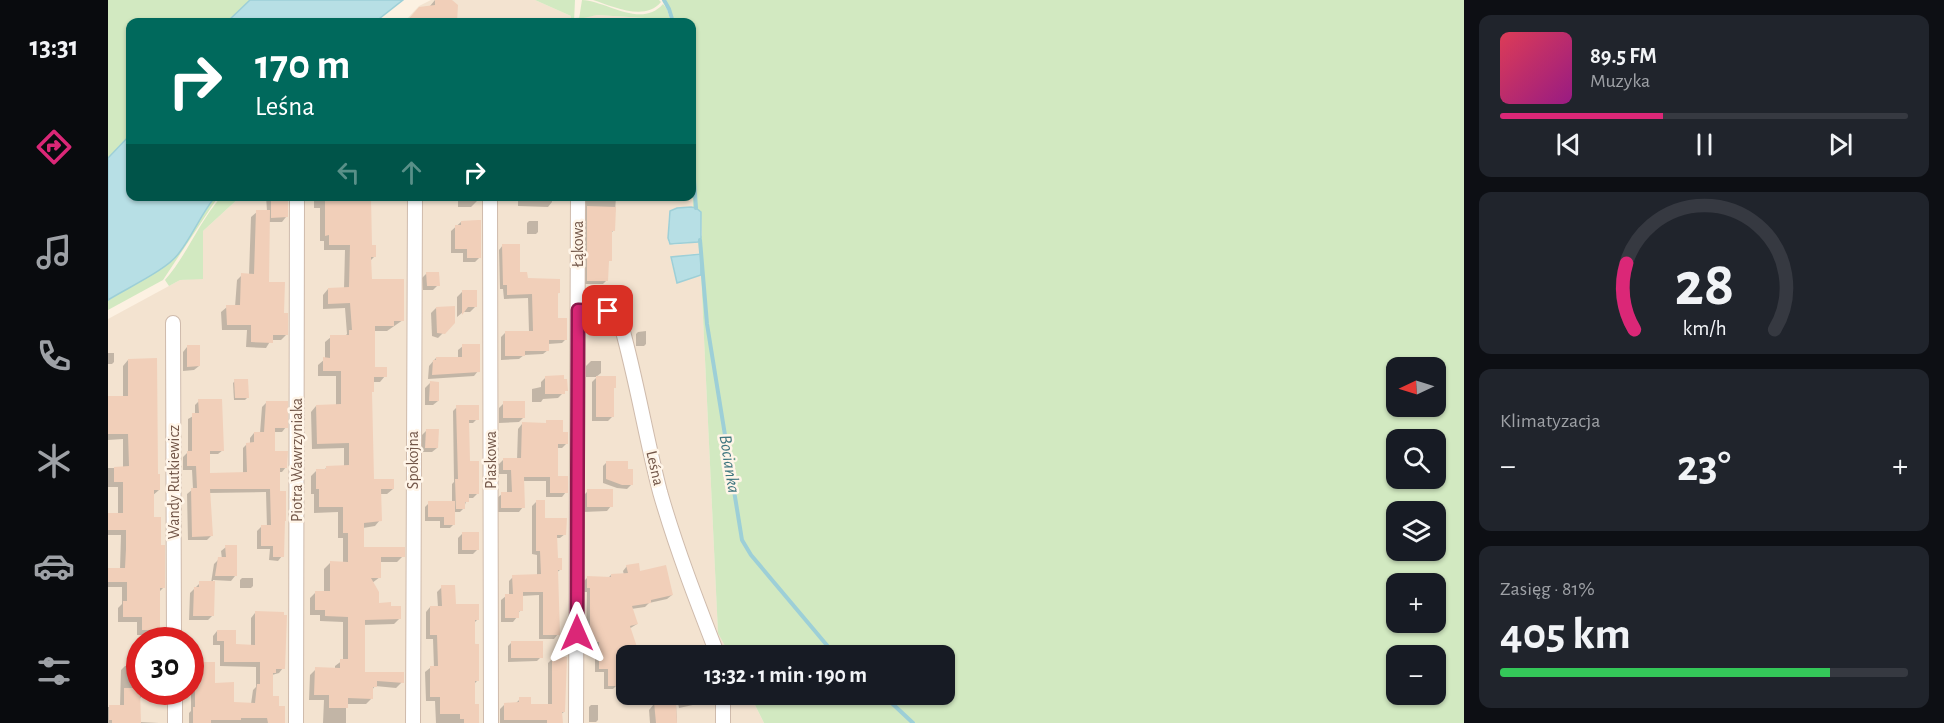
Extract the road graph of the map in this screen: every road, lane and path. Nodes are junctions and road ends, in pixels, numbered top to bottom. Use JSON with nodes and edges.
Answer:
{"nodes":[{"id":1,"x":297,"y":201,"type":"edge"},
{"id":2,"x":415,"y":201,"type":"edge"},
{"id":3,"x":490,"y":201,"type":"edge"},
{"id":4,"x":578,"y":201,"type":"edge"},
{"id":5,"x":578,"y":310,"type":"junction"},
{"id":6,"x":173,"y":323,"type":"dead end"},
{"id":7,"x":174,"y":627,"type":"edge"},
{"id":8,"x":714,"y":645,"type":"edge"},
{"id":9,"x":175,"y":705,"type":"edge"},
{"id":10,"x":723,"y":705,"type":"edge"},
{"id":11,"x":175,"y":723,"type":"edge"},
{"id":12,"x":296,"y":723,"type":"edge"},
{"id":13,"x":413,"y":723,"type":"edge"},
{"id":14,"x":491,"y":723,"type":"edge"},
{"id":15,"x":576,"y":723,"type":"edge"},
{"id":16,"x":723,"y":723,"type":"edge"}],
"edges":[{"from":1,"to":12,"type":"street","name":"Piotra Wawrzyniaka"},
{"from":2,"to":13,"type":"street","name":"Spokojna"},
{"from":3,"to":14,"type":"street","name":"Piaskowa"},
{"from":4,"to":5,"type":"street","name":"Łąkowa"},
{"from":5,"to":8,"type":"street","name":"Leśna"},
{"from":5,"to":15,"type":"street","name":"Łąkowa"},
{"from":6,"to":7,"type":"street","name":"Wandy Rutkiewicz"},
{"from":9,"to":11,"type":"street"},
{"from":10,"to":16,"type":"street"}]}
